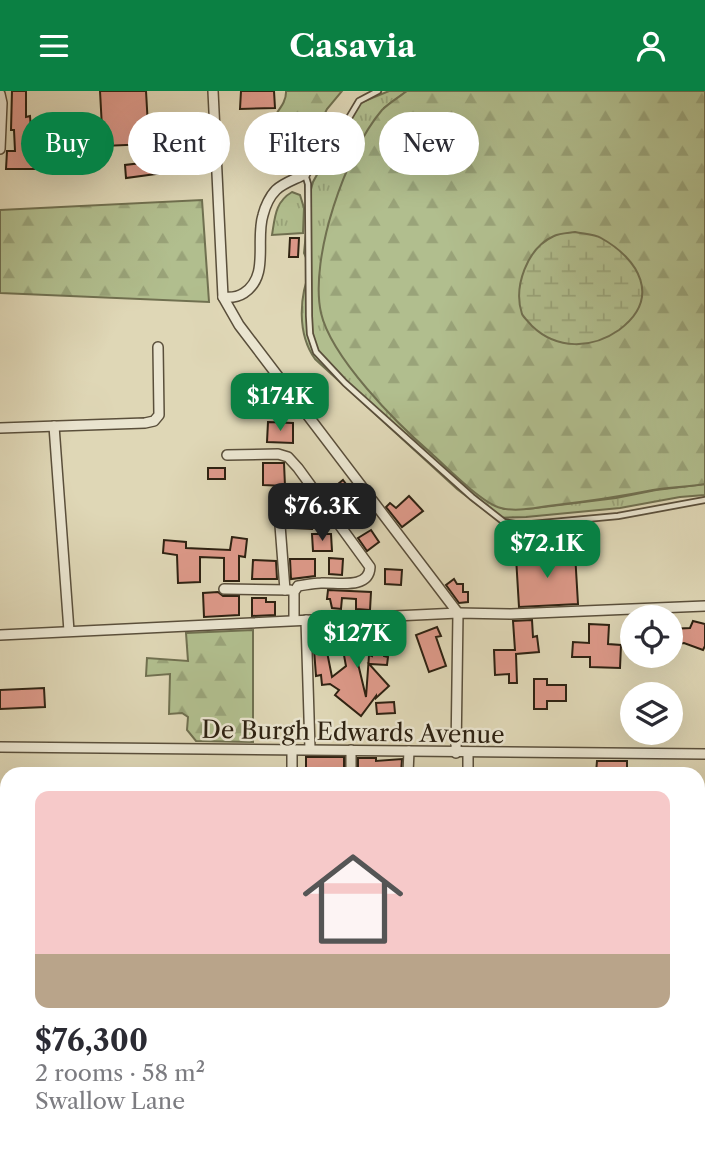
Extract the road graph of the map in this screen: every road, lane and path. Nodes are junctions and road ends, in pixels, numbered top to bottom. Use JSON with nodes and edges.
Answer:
{"nodes":[{"id":1,"x":213,"y":91,"type":"edge"},
{"id":2,"x":378,"y":91,"type":"edge"},
{"id":3,"x":0,"y":94,"type":"edge"},
{"id":4,"x":352,"y":112,"type":"edge"},
{"id":5,"x":0,"y":149,"type":"edge"},
{"id":6,"x":303,"y":175,"type":"edge"},
{"id":7,"x":305,"y":175,"type":"edge"},
{"id":8,"x":223,"y":297,"type":"junction"},
{"id":9,"x":158,"y":347,"type":"dead end"},
{"id":10,"x":54,"y":426,"type":"junction"},
{"id":11,"x":0,"y":428,"type":"edge"},
{"id":12,"x":227,"y":455,"type":"dead end"},
{"id":13,"x":278,"y":499,"type":"dead end"},
{"id":14,"x":705,"y":500,"type":"edge"},
{"id":15,"x":224,"y":589,"type":"dead end"},
{"id":16,"x":293,"y":589,"type":"junction"},
{"id":17,"x":705,"y":606,"type":"edge"},
{"id":18,"x":458,"y":613,"type":"junction"},
{"id":19,"x":294,"y":620,"type":"junction"},
{"id":20,"x":306,"y":620,"type":"junction"},
{"id":21,"x":69,"y":631,"type":"junction"},
{"id":22,"x":0,"y":635,"type":"edge"},
{"id":23,"x":0,"y":747,"type":"edge"},
{"id":24,"x":292,"y":749,"type":"junction"},
{"id":25,"x":310,"y":749,"type":"junction"},
{"id":26,"x":351,"y":750,"type":"junction"},
{"id":27,"x":409,"y":751,"type":"junction"},
{"id":28,"x":456,"y":753,"type":"junction"},
{"id":29,"x":468,"y":753,"type":"junction"},
{"id":30,"x":705,"y":754,"type":"edge"},
{"id":31,"x":292,"y":767,"type":"edge"},
{"id":32,"x":351,"y":767,"type":"edge"},
{"id":33,"x":408,"y":767,"type":"edge"},
{"id":34,"x":468,"y":767,"type":"edge"}],
"edges":[{"from":1,"to":8,"type":"street"},
{"from":2,"to":4,"type":"lane"},
{"from":3,"to":5,"type":"street"},
{"from":6,"to":8,"type":"street"},
{"from":7,"to":14,"type":"lane"},
{"from":8,"to":18,"type":"street"},
{"from":9,"to":10,"type":"street"},
{"from":10,"to":11,"type":"street"},
{"from":10,"to":21,"type":"street"},
{"from":12,"to":16,"type":"street"},
{"from":13,"to":16,"type":"street"},
{"from":15,"to":16,"type":"street"},
{"from":16,"to":19,"type":"street"},
{"from":17,"to":18,"type":"street"},
{"from":18,"to":20,"type":"street"},
{"from":18,"to":28,"type":"street"},
{"from":19,"to":20,"type":"street"},
{"from":19,"to":21,"type":"street"},
{"from":20,"to":25,"type":"street"},
{"from":21,"to":22,"type":"street"},
{"from":23,"to":24,"type":"street","name":"De Burgh Edwards Avenue"},
{"from":24,"to":25,"type":"street","name":"De Burgh Edwards Avenue"},
{"from":24,"to":31,"type":"street"},
{"from":25,"to":26,"type":"street","name":"De Burgh Edwards Avenue"},
{"from":26,"to":27,"type":"street","name":"De Burgh Edwards Avenue"},
{"from":26,"to":32,"type":"street"},
{"from":27,"to":28,"type":"street","name":"De Burgh Edwards Avenue"},
{"from":27,"to":33,"type":"street"},
{"from":28,"to":29,"type":"street","name":"De Burgh Edwards Avenue"},
{"from":29,"to":30,"type":"street","name":"De Burgh Edwards Avenue"},
{"from":29,"to":34,"type":"street"}]}
